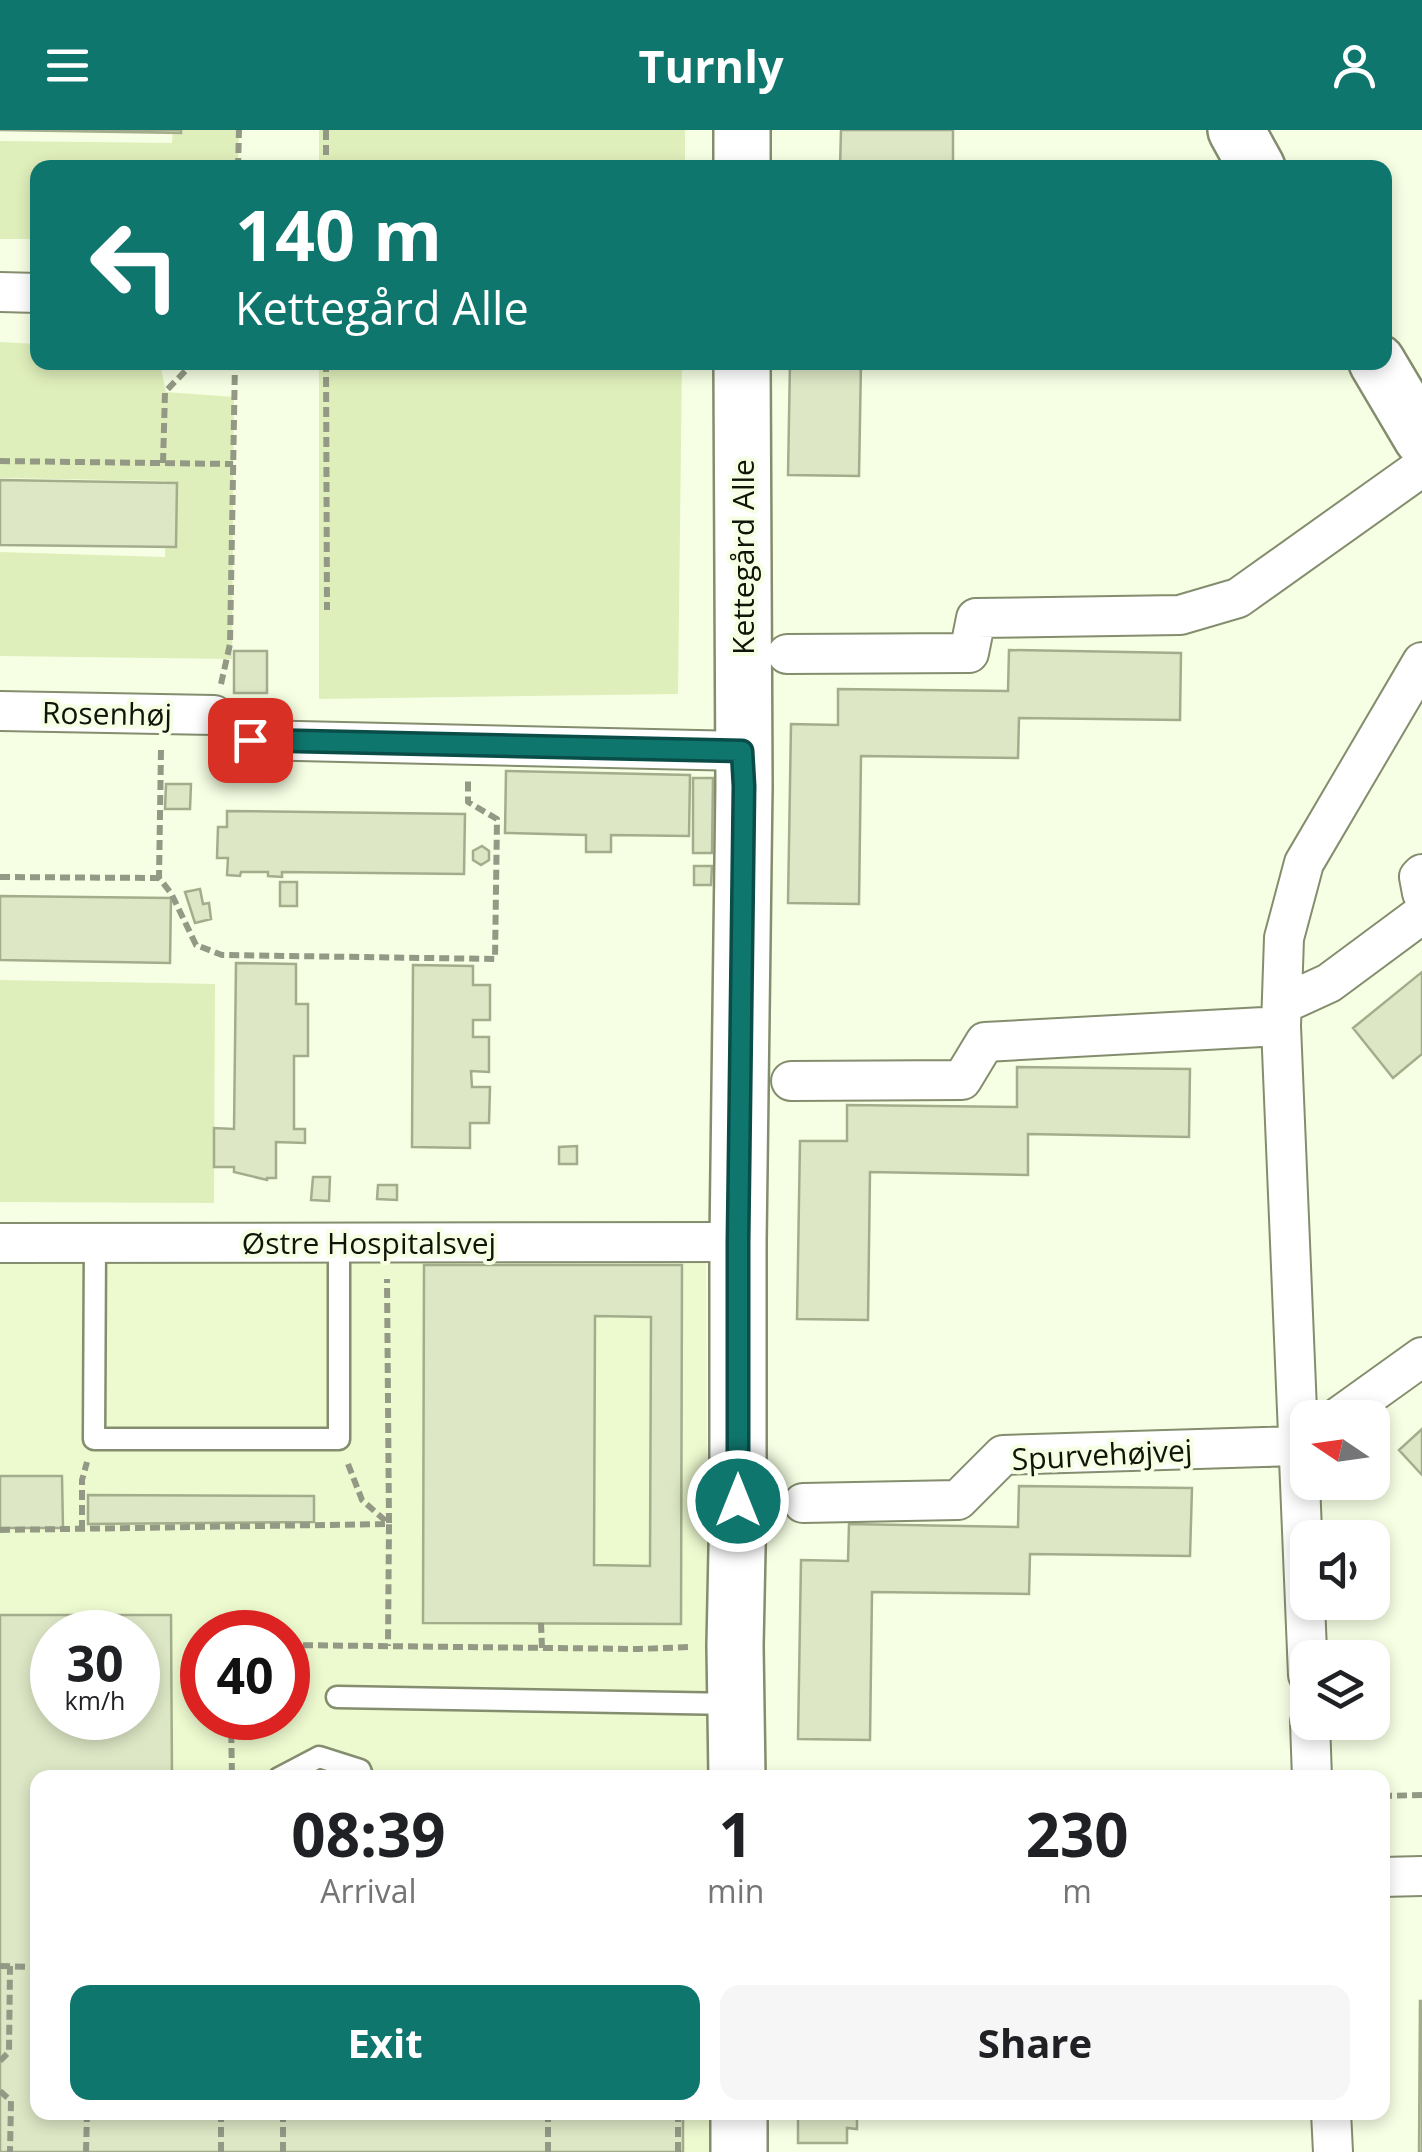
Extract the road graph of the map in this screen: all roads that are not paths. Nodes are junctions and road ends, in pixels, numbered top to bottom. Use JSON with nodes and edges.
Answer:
{"nodes":[{"id":1,"x":742,"y":130,"type":"edge"},
{"id":2,"x":742,"y":160,"type":"edge"},
{"id":3,"x":0,"y":292,"type":"edge"},
{"id":4,"x":30,"y":292,"type":"edge"},
{"id":5,"x":742,"y":370,"type":"edge"},
{"id":6,"x":1382,"y":370,"type":"edge"},
{"id":7,"x":1422,"y":438,"type":"edge"},
{"id":8,"x":1422,"y":467,"type":"edge"},
{"id":9,"x":787,"y":654,"type":"dead end"},
{"id":10,"x":1422,"y":662,"type":"edge"},
{"id":11,"x":0,"y":711,"type":"edge"},
{"id":12,"x":214,"y":714,"type":"road end"},
{"id":13,"x":250,"y":740,"type":"dead end"},
{"id":14,"x":742,"y":751,"type":"junction"},
{"id":15,"x":1422,"y":874,"type":"edge"},
{"id":16,"x":1422,"y":893,"type":"edge"},
{"id":17,"x":1422,"y":914,"type":"edge"},
{"id":18,"x":1282,"y":1015,"type":"junction"},
{"id":19,"x":791,"y":1081,"type":"dead end"},
{"id":20,"x":0,"y":1242,"type":"edge"},
{"id":21,"x":95,"y":1242,"type":"junction"},
{"id":22,"x":340,"y":1242,"type":"junction"},
{"id":23,"x":738,"y":1242,"type":"junction"},
{"id":24,"x":1422,"y":1357,"type":"edge"},
{"id":25,"x":1300,"y":1400,"type":"edge"},
{"id":26,"x":1362,"y":1400,"type":"edge"},
{"id":27,"x":1290,"y":1443,"type":"edge"},
{"id":28,"x":1303,"y":1500,"type":"edge"},
{"id":29,"x":802,"y":1503,"type":"dead end"},
{"id":30,"x":1307,"y":1640,"type":"edge"},
{"id":31,"x":338,"y":1698,"type":"dead end"},
{"id":32,"x":736,"y":1704,"type":"junction"},
{"id":33,"x":1311,"y":1740,"type":"edge"},
{"id":34,"x":294,"y":1770,"type":"edge"},
{"id":35,"x":360,"y":1770,"type":"edge"},
{"id":36,"x":737,"y":1770,"type":"edge"},
{"id":37,"x":1312,"y":1770,"type":"edge"},
{"id":38,"x":1390,"y":1876,"type":"edge"},
{"id":39,"x":1422,"y":1876,"type":"edge"},
{"id":40,"x":739,"y":2120,"type":"edge"},
{"id":41,"x":1331,"y":2120,"type":"edge"},
{"id":42,"x":739,"y":2152,"type":"edge"},
{"id":43,"x":1333,"y":2152,"type":"edge"}],
"edges":[{"from":1,"to":2,"type":"street"},
{"from":3,"to":4,"type":"street"},
{"from":5,"to":14,"type":"street","name":"Kettegård Alle"},
{"from":6,"to":7,"type":"street"},
{"from":8,"to":9,"type":"street"},
{"from":10,"to":18,"type":"street"},
{"from":11,"to":12,"type":"street","name":"Rosenhøj"},
{"from":13,"to":14,"type":"street"},
{"from":14,"to":23,"type":"street","name":"Kettegård Alle"},
{"from":15,"to":16,"type":"street"},
{"from":17,"to":18,"type":"street"},
{"from":18,"to":19,"type":"street"},
{"from":18,"to":25,"type":"street"},
{"from":20,"to":21,"type":"street","name":"Østre Hospitalsvej"},
{"from":21,"to":22,"type":"street","name":"Østre Hospitalsvej"},
{"from":21,"to":22,"type":"lane"},
{"from":22,"to":23,"type":"street","name":"Østre Hospitalsvej"},
{"from":23,"to":32,"type":"street","name":"Kettegård Alle"},
{"from":24,"to":26,"type":"street"},
{"from":27,"to":29,"type":"street","name":"Spurvehøjvej"},
{"from":28,"to":30,"type":"street"},
{"from":31,"to":32,"type":"lane"},
{"from":32,"to":36,"type":"street","name":"Kettegård Alle"},
{"from":33,"to":37,"type":"street"},
{"from":34,"to":35,"type":"lane"},
{"from":38,"to":39,"type":"street"},
{"from":40,"to":42,"type":"street"},
{"from":41,"to":43,"type":"street"}]}
